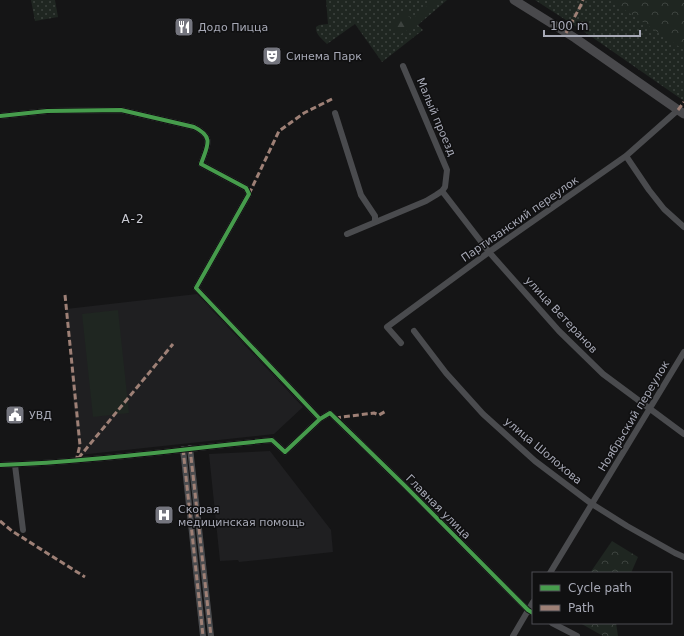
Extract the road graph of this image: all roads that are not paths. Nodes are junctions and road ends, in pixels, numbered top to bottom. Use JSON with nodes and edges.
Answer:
{"nodes":[{"id":1,"x":514,"y":0,"type":"edge"},
{"id":2,"x":403,"y":66,"type":"dead end"},
{"id":3,"x":681,"y":112,"type":"edge"},
{"id":4,"x":335,"y":113,"type":"dead end"},
{"id":5,"x":0,"y":116,"type":"edge"},
{"id":6,"x":626,"y":156,"type":"junction"},
{"id":7,"x":442,"y":191,"type":"junction"},
{"id":8,"x":375,"y":222,"type":"junction"},
{"id":9,"x":684,"y":227,"type":"edge"},
{"id":10,"x":347,"y":234,"type":"dead end"},
{"id":11,"x":489,"y":252,"type":"junction"},
{"id":12,"x":414,"y":331,"type":"dead end"},
{"id":13,"x":401,"y":343,"type":"dead end"},
{"id":14,"x":684,"y":352,"type":"edge"},
{"id":15,"x":650,"y":409,"type":"junction"},
{"id":16,"x":320,"y":419,"type":"junction"},
{"id":17,"x":684,"y":434,"type":"edge"},
{"id":18,"x":190,"y":448,"type":"junction"},
{"id":19,"x":183,"y":449,"type":"junction"},
{"id":20,"x":15,"y":464,"type":"junction"},
{"id":21,"x":0,"y":465,"type":"edge"},
{"id":22,"x":592,"y":504,"type":"junction"},
{"id":23,"x":23,"y":530,"type":"dead end"},
{"id":24,"x":684,"y":557,"type":"edge"},
{"id":25,"x":551,"y":572,"type":"edge"},
{"id":26,"x":530,"y":612,"type":"edge"},
{"id":27,"x":554,"y":624,"type":"edge"},
{"id":28,"x":203,"y":636,"type":"edge"},
{"id":29,"x":211,"y":636,"type":"edge"},
{"id":30,"x":513,"y":636,"type":"edge"},
{"id":31,"x":577,"y":636,"type":"edge"}],
"edges":[{"from":1,"to":3,"type":"street"},
{"from":2,"to":7,"type":"street","name":"Малый проезд"},
{"from":3,"to":6,"type":"street","name":"Партизанский переулок"},
{"from":4,"to":8,"type":"street"},
{"from":5,"to":16,"type":"street"},
{"from":6,"to":9,"type":"street"},
{"from":6,"to":11,"type":"street","name":"Партизанский переулок"},
{"from":7,"to":8,"type":"street"},
{"from":7,"to":11,"type":"street","name":"улица Ветеранов"},
{"from":8,"to":10,"type":"street"},
{"from":11,"to":13,"type":"street","name":"Партизанский переулок"},
{"from":11,"to":15,"type":"street","name":"улица Ветеранов"},
{"from":12,"to":22,"type":"street","name":"улица Шолохова"},
{"from":14,"to":15,"type":"street","name":"Ноябрьский переулок"},
{"from":15,"to":17,"type":"street","name":"улица Ветеранов"},
{"from":15,"to":22,"type":"street","name":"Ноябрьский переулок"},
{"from":16,"to":18,"type":"street"},
{"from":16,"to":26,"type":"street","name":"Главная улица"},
{"from":18,"to":19,"type":"street"},
{"from":18,"to":29,"type":"street"},
{"from":19,"to":20,"type":"street"},
{"from":19,"to":28,"type":"street"},
{"from":20,"to":21,"type":"street"},
{"from":20,"to":23,"type":"street"},
{"from":22,"to":24,"type":"street","name":"улица Шолохова"},
{"from":22,"to":25,"type":"street","name":"Ноябрьский переулок"},
{"from":26,"to":30,"type":"street"},
{"from":27,"to":31,"type":"street"}]}
